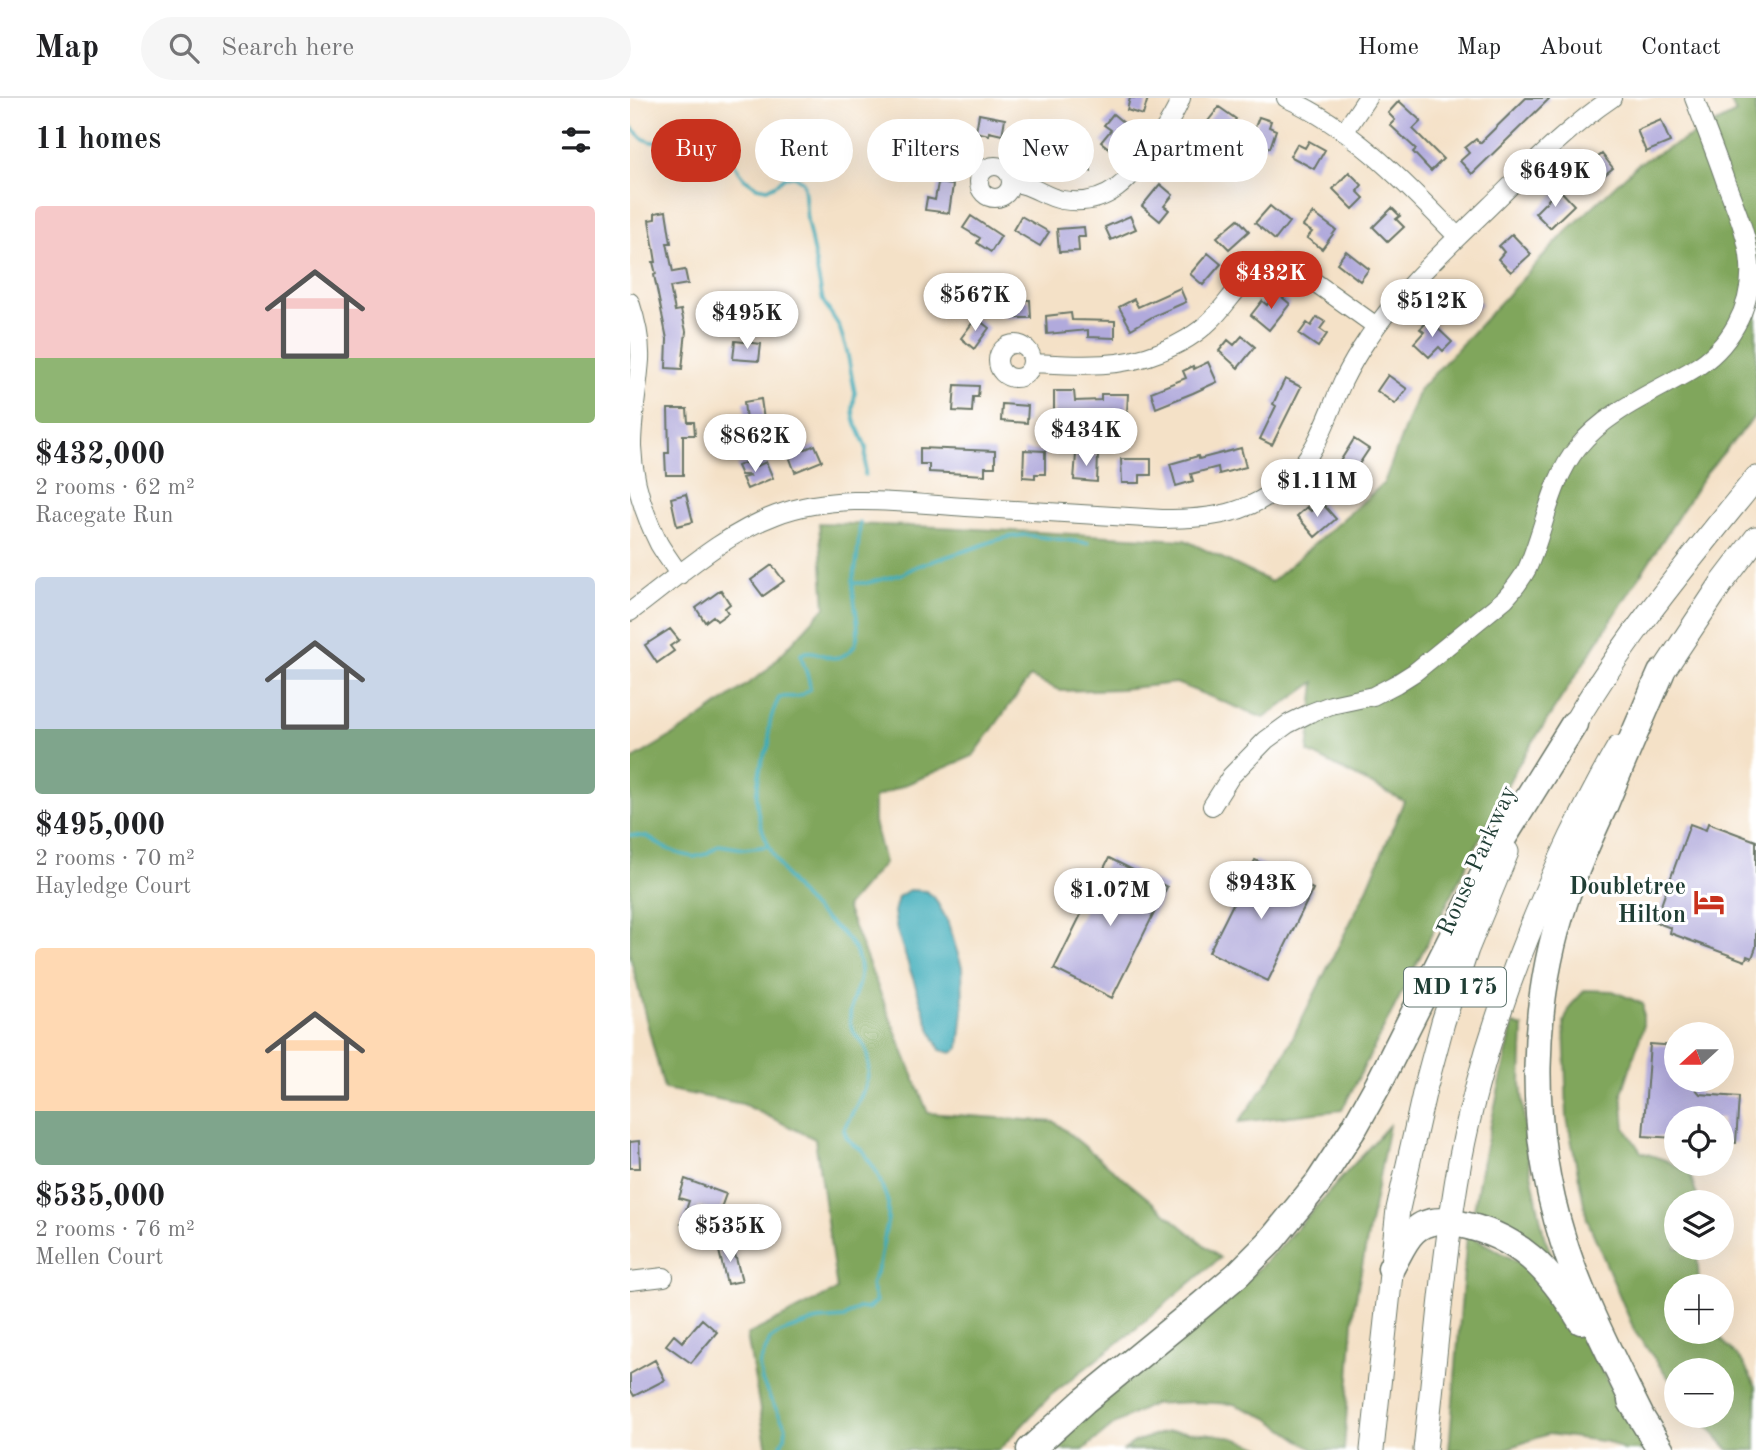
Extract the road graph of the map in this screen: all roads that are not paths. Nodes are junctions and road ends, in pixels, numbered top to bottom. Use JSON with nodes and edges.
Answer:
{"nodes":[{"id":1,"x":1181,"y":98,"type":"edge"},
{"id":2,"x":1286,"y":98,"type":"edge"},
{"id":3,"x":1367,"y":98,"type":"edge"},
{"id":4,"x":1612,"y":98,"type":"edge"},
{"id":5,"x":1694,"y":98,"type":"edge"},
{"id":6,"x":1345,"y":131,"type":"junction"},
{"id":7,"x":1011,"y":183,"type":"dead end"},
{"id":8,"x":1458,"y":237,"type":"junction"},
{"id":9,"x":630,"y":302,"type":"edge"},
{"id":10,"x":1376,"y":326,"type":"junction"},
{"id":11,"x":1032,"y":363,"type":"dead end"},
{"id":12,"x":1756,"y":478,"type":"edge"},
{"id":13,"x":1756,"y":538,"type":"edge"},
{"id":14,"x":680,"y":575,"type":"junction"},
{"id":15,"x":630,"y":612,"type":"edge"},
{"id":16,"x":1661,"y":673,"type":"junction"},
{"id":17,"x":1574,"y":724,"type":"junction"},
{"id":18,"x":1212,"y":806,"type":"dead end"},
{"id":19,"x":1450,"y":1222,"type":"junction"},
{"id":20,"x":1391,"y":1268,"type":"junction"},
{"id":21,"x":664,"y":1277,"type":"dead end"},
{"id":22,"x":630,"y":1281,"type":"edge"},
{"id":23,"x":1640,"y":1415,"type":"junction"},
{"id":24,"x":1030,"y":1450,"type":"edge"},
{"id":25,"x":1372,"y":1450,"type":"edge"},
{"id":26,"x":1425,"y":1450,"type":"edge"},
{"id":27,"x":1661,"y":1450,"type":"edge"}],
"edges":[{"from":1,"to":7,"type":"street"},
{"from":2,"to":6,"type":"street"},
{"from":3,"to":6,"type":"street"},
{"from":4,"to":8,"type":"street"},
{"from":5,"to":18,"type":"street"},
{"from":6,"to":8,"type":"street"},
{"from":8,"to":10,"type":"street"},
{"from":9,"to":14,"type":"street"},
{"from":10,"to":11,"type":"street"},
{"from":10,"to":14,"type":"street"},
{"from":12,"to":17,"type":"main road","name":"Rouse Parkway","number":"MD 175"},
{"from":13,"to":16,"type":"main road","number":"MD 175"},
{"from":14,"to":15,"type":"street"},
{"from":16,"to":19,"type":"main road","number":"MD 175"},
{"from":16,"to":23,"type":"highway"},
{"from":17,"to":20,"type":"main road","name":"Rouse Parkway","number":"MD 175"},
{"from":17,"to":24,"type":"highway"},
{"from":19,"to":20,"type":"highway"},
{"from":19,"to":23,"type":"highway"},
{"from":19,"to":26,"type":"main road","number":"MD 175"},
{"from":20,"to":25,"type":"main road","name":"Rouse Parkway","number":"MD 175"},
{"from":21,"to":22,"type":"street"},
{"from":23,"to":27,"type":"highway"}]}
